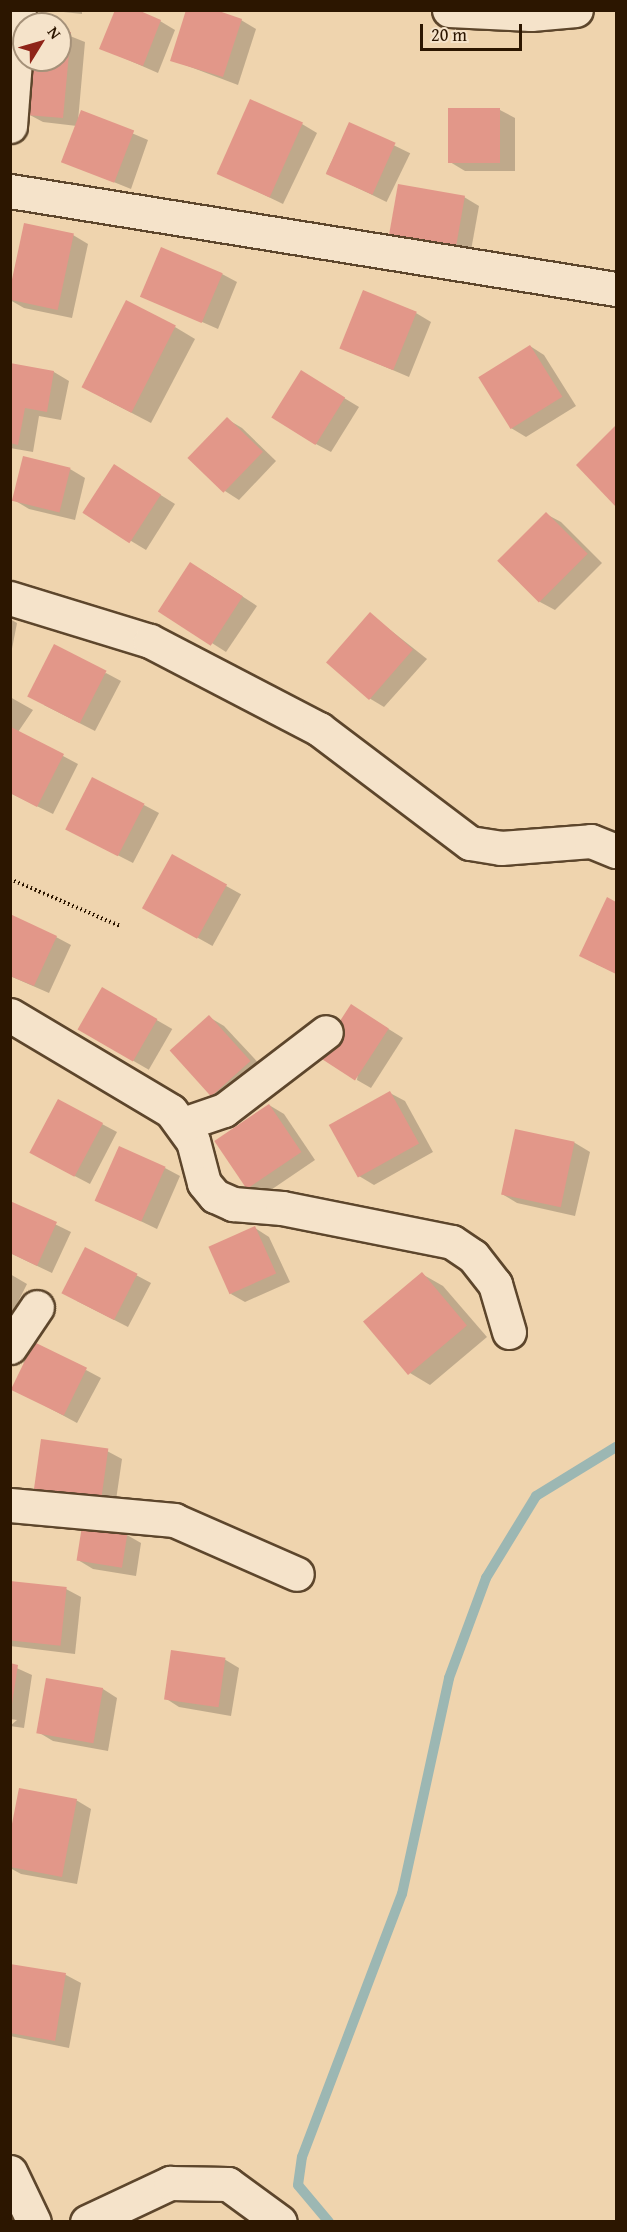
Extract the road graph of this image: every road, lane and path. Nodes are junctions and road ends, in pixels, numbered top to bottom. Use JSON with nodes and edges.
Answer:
{"nodes":[{"id":1,"x":20,"y":10,"type":"edge"},
{"id":2,"x":449,"y":10,"type":"edge"},
{"id":3,"x":576,"y":10,"type":"edge"},
{"id":4,"x":10,"y":126,"type":"edge"},
{"id":5,"x":10,"y":191,"type":"edge"},
{"id":6,"x":616,"y":288,"type":"edge"},
{"id":7,"x":10,"y":598,"type":"edge"},
{"id":8,"x":616,"y":850,"type":"edge"},
{"id":9,"x":10,"y":879,"type":"edge"},
{"id":10,"x":120,"y":926,"type":"dead end"},
{"id":11,"x":10,"y":1015,"type":"edge"},
{"id":12,"x":326,"y":1032,"type":"dead end"},
{"id":13,"x":183,"y":1124,"type":"junction"},
{"id":14,"x":37,"y":1307,"type":"dead end"},
{"id":15,"x":509,"y":1332,"type":"dead end"},
{"id":16,"x":10,"y":1347,"type":"edge"},
{"id":17,"x":10,"y":1505,"type":"edge"},
{"id":18,"x":297,"y":1574,"type":"dead end"},
{"id":19,"x":10,"y":2172,"type":"edge"},
{"id":20,"x":34,"y":2222,"type":"edge"},
{"id":21,"x":87,"y":2222,"type":"edge"},
{"id":22,"x":280,"y":2222,"type":"edge"}],
"edges":[{"from":1,"to":4,"type":"street"},
{"from":2,"to":3,"type":"street"},
{"from":5,"to":6,"type":"street"},
{"from":7,"to":8,"type":"street"},
{"from":9,"to":10,"type":"path"},
{"from":11,"to":13,"type":"street"},
{"from":12,"to":13,"type":"street"},
{"from":13,"to":15,"type":"street"},
{"from":14,"to":16,"type":"street"},
{"from":17,"to":18,"type":"street"},
{"from":19,"to":20,"type":"street"},
{"from":21,"to":22,"type":"street"}]}
